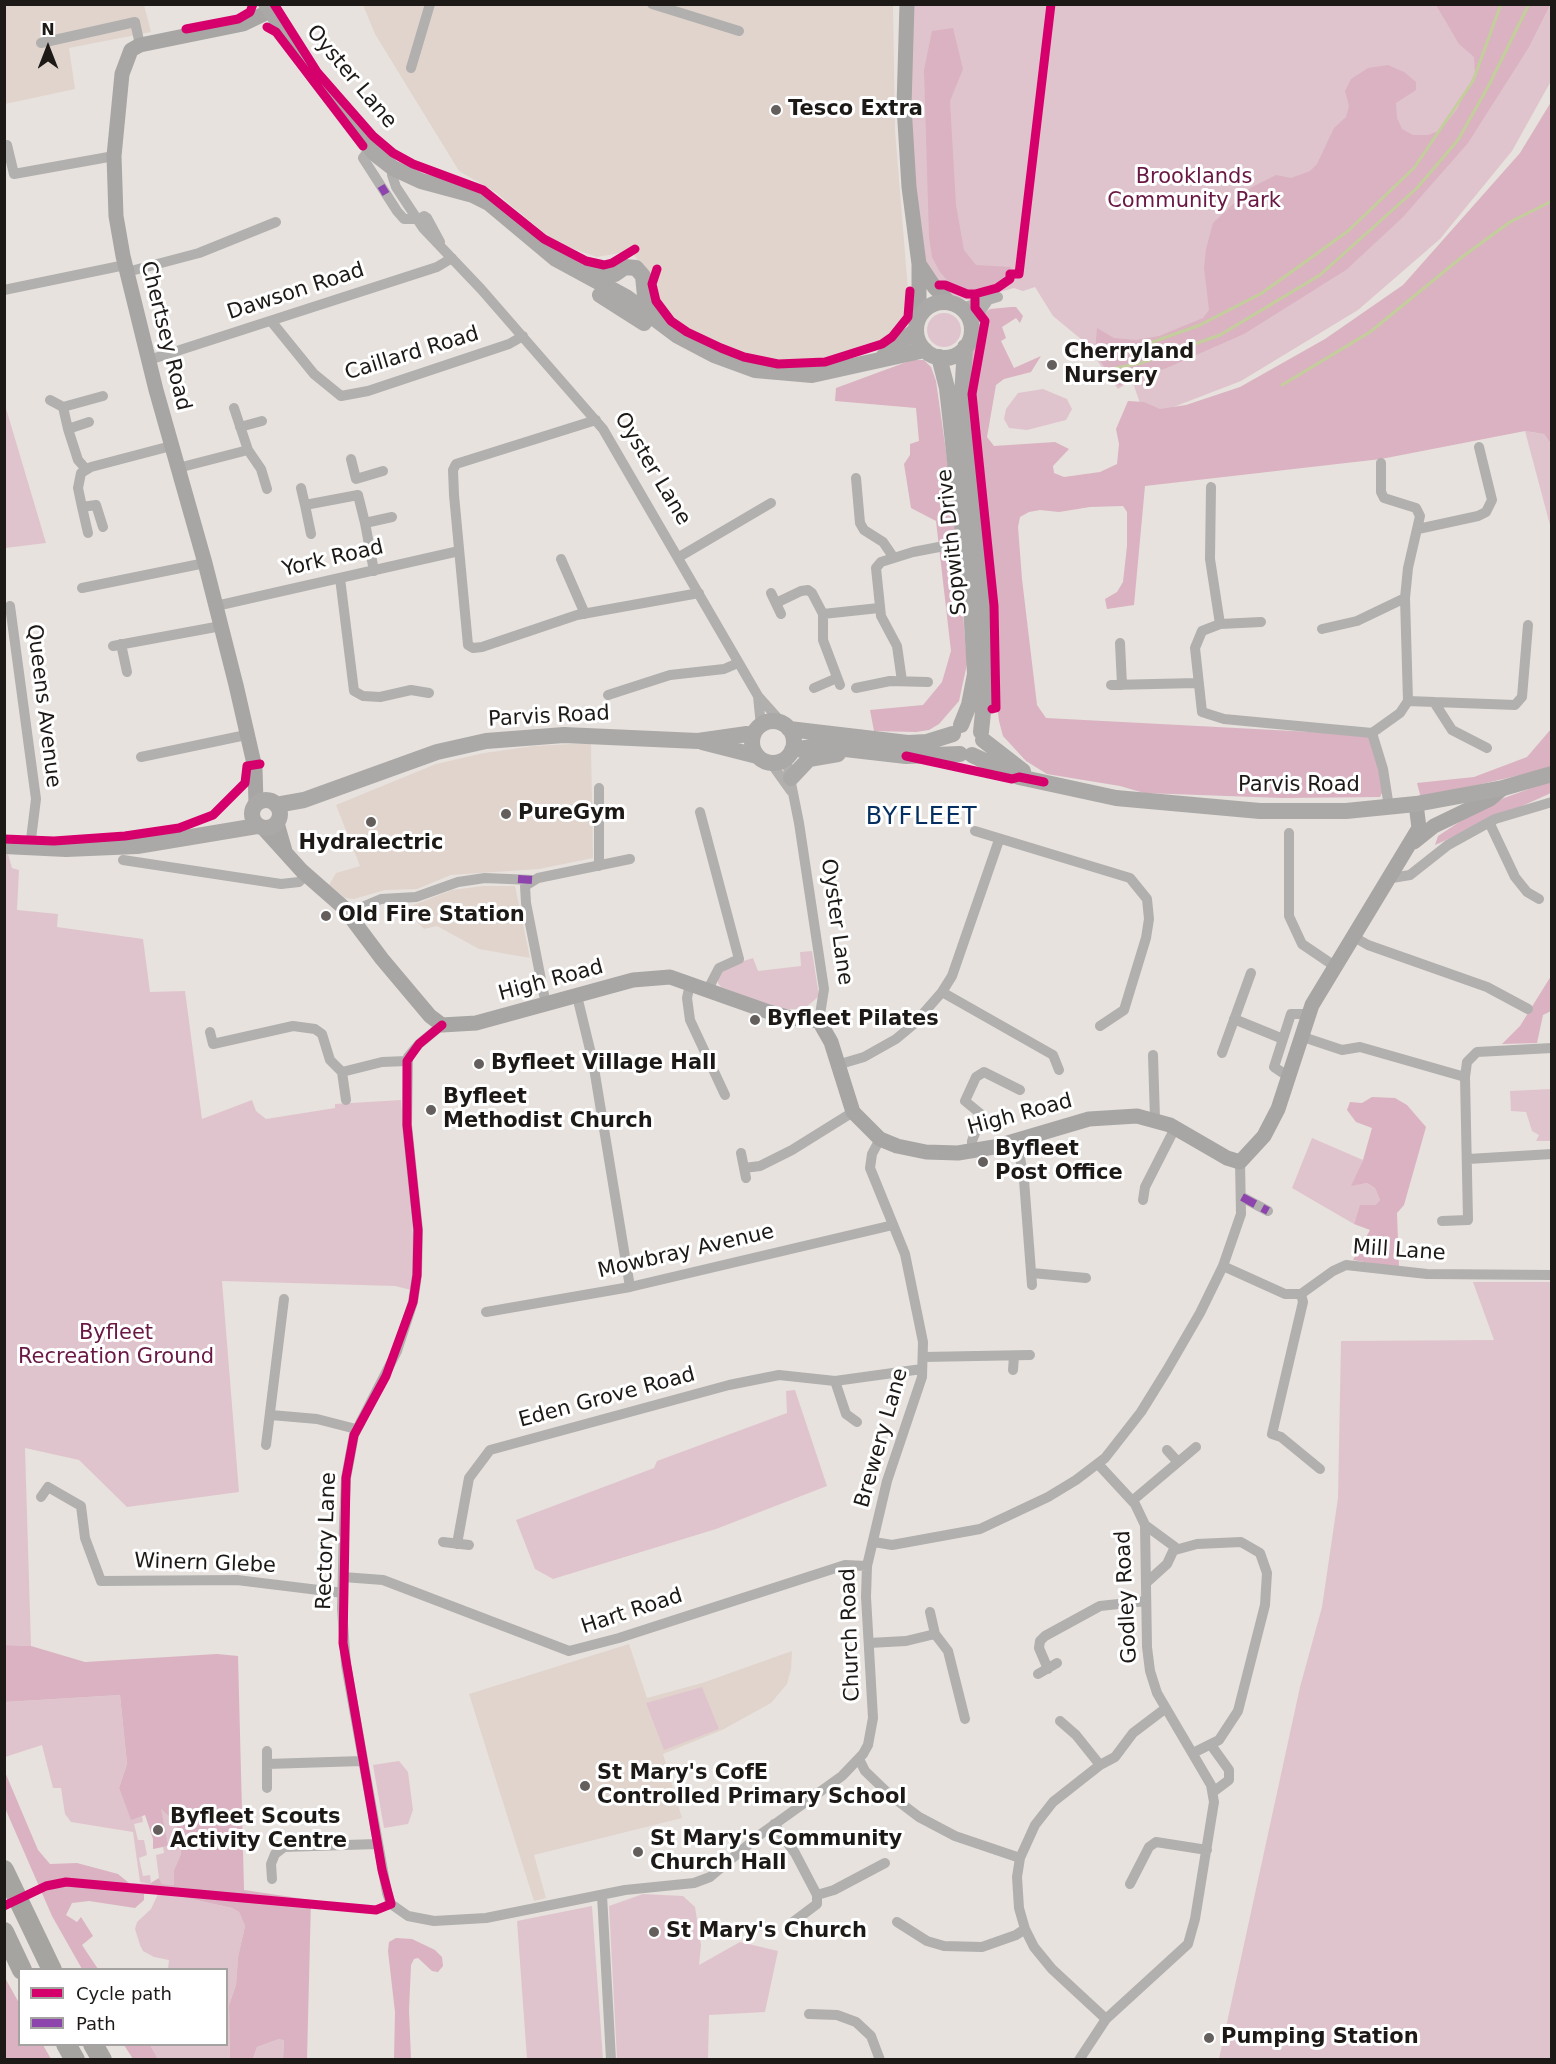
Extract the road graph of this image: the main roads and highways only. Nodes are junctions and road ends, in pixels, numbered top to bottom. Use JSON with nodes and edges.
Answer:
{"nodes":[{"id":1,"x":268,"y":8,"type":"edge"},
{"id":2,"x":376,"y":148,"type":"junction"},
{"id":3,"x":449,"y":186,"type":"junction"},
{"id":4,"x":563,"y":263,"type":"junction"},
{"id":5,"x":615,"y":274,"type":"junction"},
{"id":6,"x":643,"y":287,"type":"junction"},
{"id":7,"x":621,"y":294,"type":"junction"},
{"id":8,"x":917,"y":323,"type":"junction"},
{"id":9,"x":672,"y":331,"type":"junction"},
{"id":10,"x":965,"y":347,"type":"junction"},
{"id":11,"x":932,"y":353,"type":"junction"},
{"id":12,"x":883,"y":357,"type":"junction"},
{"id":13,"x":786,"y":727,"type":"junction"},
{"id":14,"x":957,"y":729,"type":"junction"},
{"id":15,"x":757,"y":731,"type":"junction"},
{"id":16,"x":982,"y":736,"type":"junction"},
{"id":17,"x":698,"y":741,"type":"junction"},
{"id":18,"x":854,"y":752,"type":"junction"},
{"id":19,"x":966,"y":755,"type":"junction"},
{"id":20,"x":777,"y":757,"type":"junction"},
{"id":21,"x":1551,"y":774,"type":"edge"},
{"id":22,"x":1044,"y":782,"type":"junction"},
{"id":23,"x":792,"y":786,"type":"road end"},
{"id":24,"x":4,"y":846,"type":"edge"},
{"id":25,"x":4,"y":1870,"type":"edge"},
{"id":26,"x":4,"y":1932,"type":"edge"},
{"id":27,"x":21,"y":1968,"type":"edge"},
{"id":28,"x":51,"y":1968,"type":"edge"},
{"id":29,"x":67,"y":2046,"type":"edge"},
{"id":30,"x":94,"y":2046,"type":"edge"},
{"id":31,"x":75,"y":2060,"type":"edge"},
{"id":32,"x":102,"y":2060,"type":"edge"}],
"edges":[{"from":1,"to":2,"type":"main road","name":"Oyster Lane"},
{"from":2,"to":3,"type":"main road"},
{"from":2,"to":3,"type":"main road","name":"Oyster Lane"},
{"from":3,"to":4,"type":"main road"},
{"from":4,"to":5,"type":"main road"},
{"from":4,"to":7,"type":"main road"},
{"from":4,"to":9,"type":"main road"},
{"from":5,"to":6,"type":"main road"},
{"from":5,"to":7,"type":"main road"},
{"from":6,"to":7,"type":"main road"},
{"from":6,"to":9,"type":"main road"},
{"from":7,"to":9,"type":"main road"},
{"from":8,"to":10,"type":"main road","name":"Sopwith Drive"},
{"from":8,"to":11,"type":"main road","name":"Sopwith Drive"},
{"from":8,"to":12,"type":"main road"},
{"from":9,"to":12,"type":"main road"},
{"from":10,"to":11,"type":"main road"},
{"from":10,"to":16,"type":"main road","name":"Sopwith Drive"},
{"from":11,"to":12,"type":"main road"},
{"from":11,"to":14,"type":"main road","name":"Sopwith Drive"},
{"from":13,"to":14,"type":"main road"},
{"from":13,"to":15,"type":"main road"},
{"from":13,"to":20,"type":"main road"},
{"from":14,"to":16,"type":"main road"},
{"from":14,"to":19,"type":"main road"},
{"from":15,"to":17,"type":"main road","name":"Parvis Road"},
{"from":15,"to":20,"type":"main road"},
{"from":16,"to":19,"type":"main road"},
{"from":16,"to":22,"type":"main road","name":"Parvis Road"},
{"from":17,"to":20,"type":"main road","name":"Parvis Road"},
{"from":17,"to":24,"type":"main road","name":"Parvis Road"},
{"from":18,"to":19,"type":"main road","name":"Parvis Road"},
{"from":18,"to":20,"type":"main road","name":"Parvis Road"},
{"from":18,"to":23,"type":"main road"},
{"from":19,"to":22,"type":"main road","name":"Parvis Road"},
{"from":21,"to":22,"type":"main road","name":"Parvis Road"},
{"from":25,"to":28,"type":"highway"},
{"from":26,"to":27,"type":"highway"},
{"from":29,"to":31,"type":"highway"},
{"from":30,"to":32,"type":"highway"}]}
